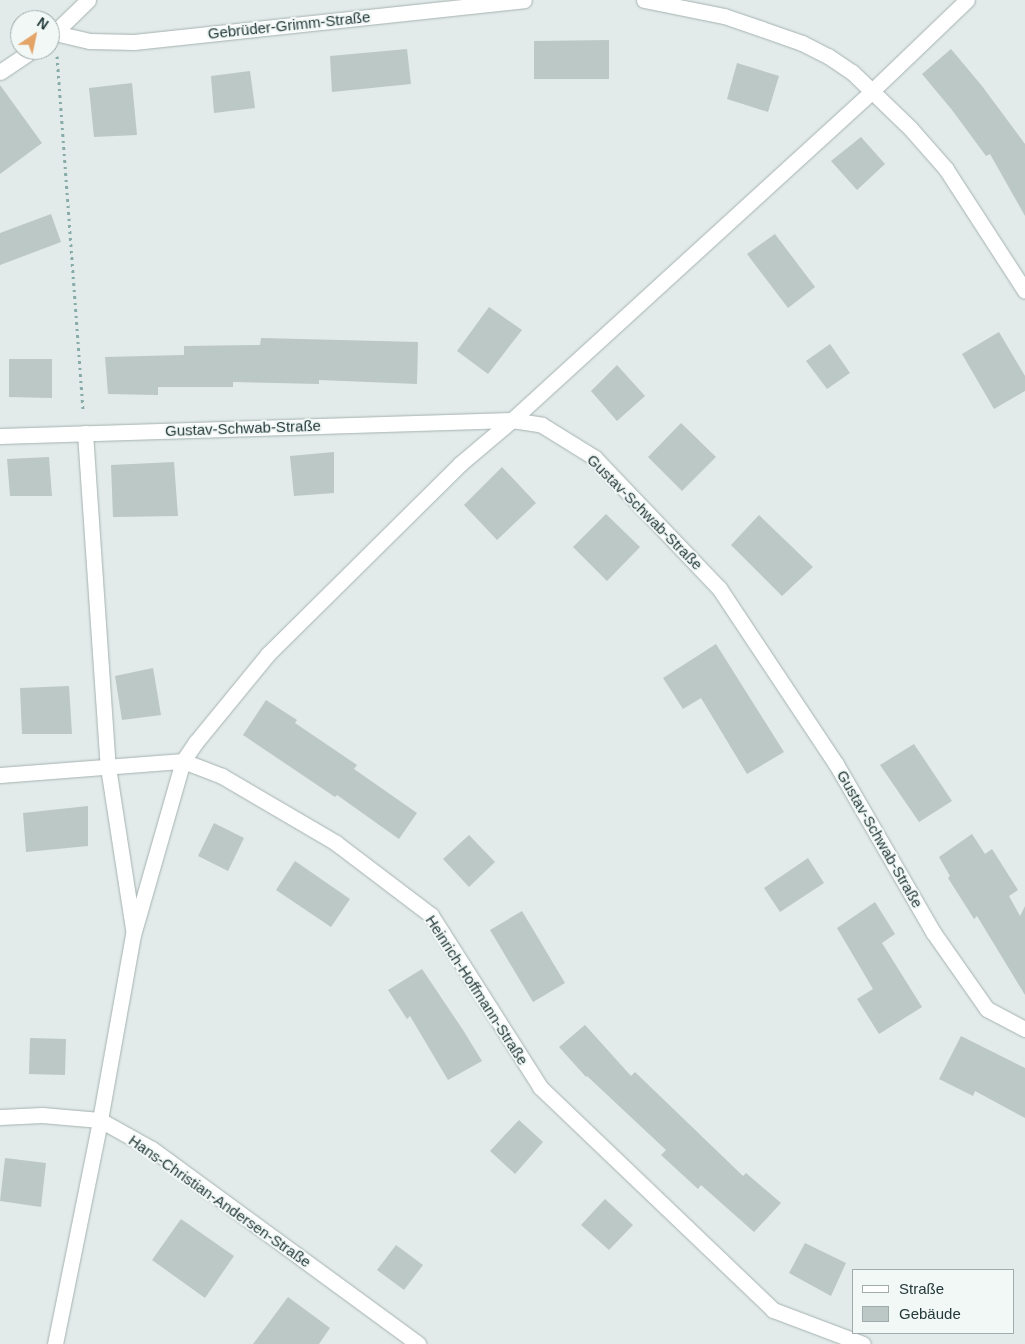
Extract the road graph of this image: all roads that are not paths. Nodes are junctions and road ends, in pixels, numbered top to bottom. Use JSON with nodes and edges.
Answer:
{"nodes":[{"id":1,"x":88,"y":0,"type":"edge"},
{"id":2,"x":524,"y":0,"type":"edge"},
{"id":3,"x":644,"y":0,"type":"edge"},
{"id":4,"x":967,"y":0,"type":"edge"},
{"id":5,"x":60,"y":28,"type":"edge"},
{"id":6,"x":60,"y":36,"type":"edge"},
{"id":7,"x":18,"y":60,"type":"edge"},
{"id":8,"x":0,"y":72,"type":"edge"},
{"id":9,"x":873,"y":90,"type":"junction"},
{"id":10,"x":1025,"y":291,"type":"edge"},
{"id":11,"x":512,"y":420,"type":"junction"},
{"id":12,"x":84,"y":433,"type":"junction"},
{"id":13,"x":0,"y":436,"type":"edge"},
{"id":14,"x":183,"y":761,"type":"junction"},
{"id":15,"x":108,"y":767,"type":"junction"},
{"id":16,"x":0,"y":775,"type":"edge"},
{"id":17,"x":133,"y":935,"type":"junction"},
{"id":18,"x":1025,"y":1029,"type":"edge"},
{"id":19,"x":0,"y":1117,"type":"edge"},
{"id":20,"x":100,"y":1120,"type":"junction"},
{"id":21,"x":55,"y":1344,"type":"edge"},
{"id":22,"x":418,"y":1344,"type":"edge"},
{"id":23,"x":863,"y":1344,"type":"edge"}],
"edges":[{"from":1,"to":5,"type":"street"},
{"from":2,"to":6,"type":"street","name":"Gebrüder-Grimm-Straße"},
{"from":3,"to":9,"type":"street"},
{"from":4,"to":9,"type":"street"},
{"from":7,"to":8,"type":"street"},
{"from":9,"to":10,"type":"street"},
{"from":9,"to":11,"type":"street"},
{"from":11,"to":12,"type":"street","name":"Gustav-Schwab-Straße"},
{"from":11,"to":14,"type":"street"},
{"from":11,"to":18,"type":"street","name":"Gustav-Schwab-Straße"},
{"from":12,"to":13,"type":"street","name":"Gustav-Schwab-Straße"},
{"from":12,"to":15,"type":"street"},
{"from":14,"to":15,"type":"street","name":"Heinrich-Hoffmann-Straße"},
{"from":14,"to":17,"type":"street"},
{"from":14,"to":23,"type":"street","name":"Heinrich-Hoffmann-Straße"},
{"from":15,"to":16,"type":"street","name":"Heinrich-Hoffmann-Straße"},
{"from":15,"to":17,"type":"street"},
{"from":17,"to":20,"type":"street"},
{"from":19,"to":20,"type":"street","name":"Hans-Christian-Andersen-Straße"},
{"from":20,"to":21,"type":"street"},
{"from":20,"to":22,"type":"street","name":"Hans-Christian-Andersen-Straße"}]}
